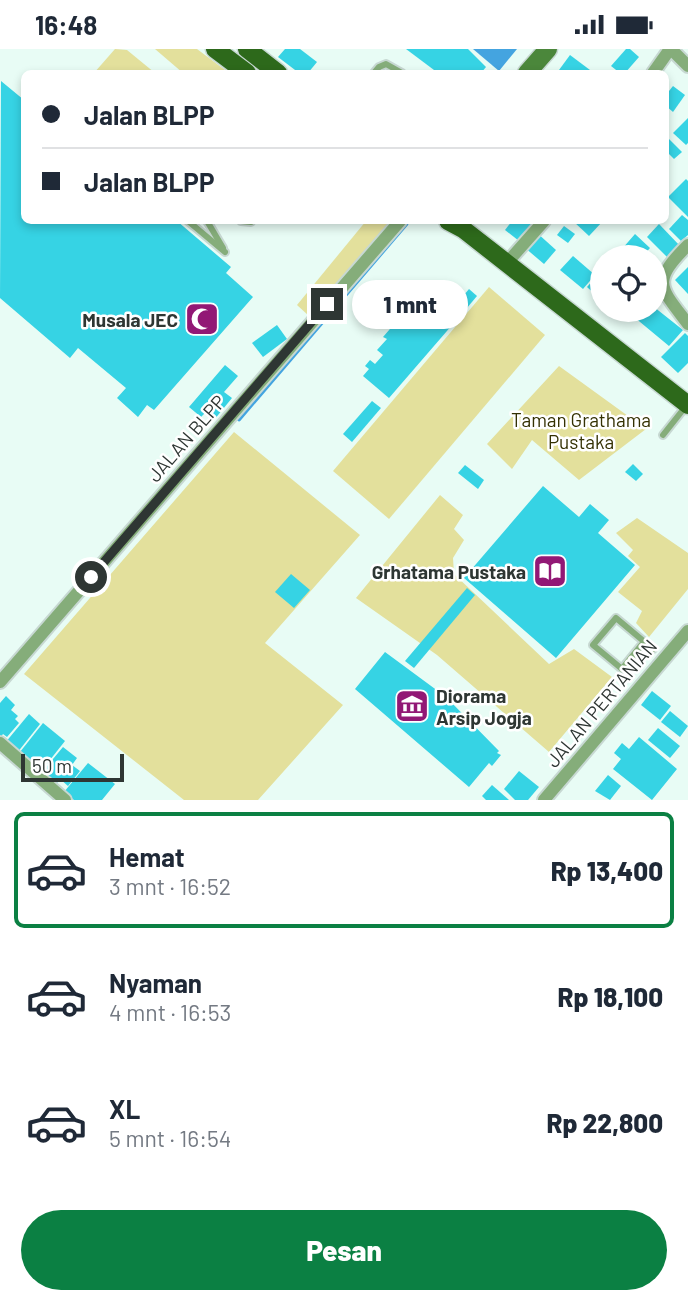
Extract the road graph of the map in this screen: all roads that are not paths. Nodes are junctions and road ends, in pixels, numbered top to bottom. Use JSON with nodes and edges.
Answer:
{"nodes":[{"id":1,"x":215,"y":49,"type":"edge"},
{"id":2,"x":247,"y":49,"type":"edge"},
{"id":3,"x":548,"y":49,"type":"edge"},
{"id":4,"x":676,"y":50,"type":"edge"},
{"id":5,"x":688,"y":66,"type":"edge"},
{"id":6,"x":243,"y":70,"type":"edge"},
{"id":7,"x":274,"y":70,"type":"edge"},
{"id":8,"x":377,"y":70,"type":"edge"},
{"id":9,"x":397,"y":70,"type":"edge"},
{"id":10,"x":530,"y":70,"type":"edge"},
{"id":11,"x":656,"y":70,"type":"edge"},
{"id":12,"x":192,"y":224,"type":"edge"},
{"id":13,"x":209,"y":224,"type":"edge"},
{"id":14,"x":397,"y":224,"type":"edge"},
{"id":15,"x":454,"y":224,"type":"edge"},
{"id":16,"x":471,"y":224,"type":"edge"},
{"id":17,"x":541,"y":224,"type":"edge"},
{"id":18,"x":688,"y":245,"type":"edge"},
{"id":19,"x":513,"y":256,"type":"junction"},
{"id":20,"x":688,"y":324,"type":"edge"},
{"id":21,"x":688,"y":393,"type":"edge"},
{"id":22,"x":688,"y":404,"type":"edge"},
{"id":23,"x":663,"y":435,"type":"dead end"},
{"id":24,"x":688,"y":631,"type":"edge"},
{"id":25,"x":644,"y":642,"type":"junction"},
{"id":26,"x":653,"y":649,"type":"dead end"},
{"id":27,"x":0,"y":681,"type":"edge"},
{"id":28,"x":0,"y":743,"type":"edge"},
{"id":29,"x":65,"y":800,"type":"edge"},
{"id":30,"x":544,"y":800,"type":"edge"}],
"edges":[{"from":1,"to":6,"type":"main road"},
{"from":2,"to":7,"type":"main road"},
{"from":3,"to":10,"type":"street"},
{"from":4,"to":5,"type":"street"},
{"from":4,"to":11,"type":"street"},
{"from":8,"to":9,"type":"lane"},
{"from":12,"to":13,"type":"lane"},
{"from":14,"to":27,"type":"street","name":"JALAN BLPP"},
{"from":15,"to":22,"type":"main road"},
{"from":16,"to":19,"type":"main road"},
{"from":17,"to":19,"type":"street"},
{"from":18,"to":20,"type":"street"},
{"from":19,"to":21,"type":"main road"},
{"from":22,"to":23,"type":"lane"},
{"from":24,"to":30,"type":"street","name":"JALAN PERTANIAN"},
{"from":25,"to":25,"type":"lane"},
{"from":25,"to":26,"type":"lane"},
{"from":28,"to":29,"type":"street"}]}
